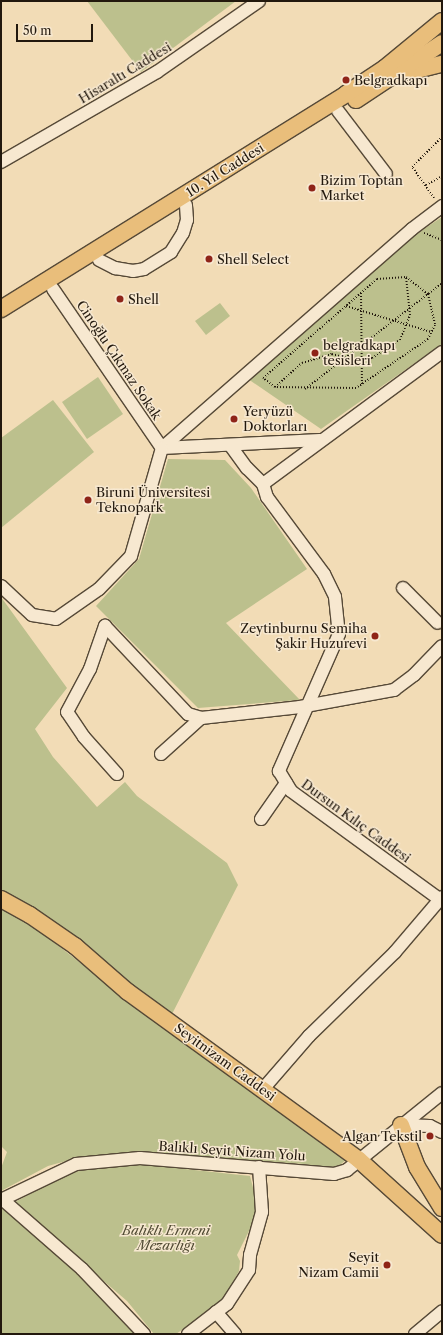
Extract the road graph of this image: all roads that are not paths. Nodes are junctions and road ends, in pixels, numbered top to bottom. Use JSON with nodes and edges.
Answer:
{"nodes":[{"id":1,"x":259,"y":1,"type":"edge"},
{"id":2,"x":442,"y":21,"type":"edge"},
{"id":3,"x":442,"y":40,"type":"edge"},
{"id":4,"x":442,"y":64,"type":"edge"},
{"id":5,"x":396,"y":75,"type":"junction"},
{"id":6,"x":338,"y":111,"type":"junction"},
{"id":7,"x":1,"y":162,"type":"edge"},
{"id":8,"x":386,"y":174,"type":"dead end"},
{"id":9,"x":186,"y":205,"type":"junction"},
{"id":10,"x":442,"y":207,"type":"edge"},
{"id":11,"x":99,"y":260,"type":"junction"},
{"id":12,"x":53,"y":289,"type":"junction"},
{"id":13,"x":1,"y":309,"type":"edge"},
{"id":14,"x":1,"y":321,"type":"edge"},
{"id":15,"x":442,"y":352,"type":"edge"},
{"id":16,"x":320,"y":440,"type":"junction"},
{"id":17,"x":230,"y":444,"type":"junction"},
{"id":18,"x":162,"y":448,"type":"junction"},
{"id":19,"x":263,"y":484,"type":"junction"},
{"id":20,"x":1,"y":586,"type":"edge"},
{"id":21,"x":403,"y":588,"type":"dead end"},
{"id":22,"x":438,"y":623,"type":"dead end"},
{"id":23,"x":442,"y":646,"type":"edge"},
{"id":24,"x":307,"y":706,"type":"junction"},
{"id":25,"x":201,"y":718,"type":"junction"},
{"id":26,"x":161,"y":754,"type":"dead end"},
{"id":27,"x":117,"y":774,"type":"dead end"},
{"id":28,"x":286,"y":783,"type":"junction"},
{"id":29,"x":261,"y":819,"type":"dead end"},
{"id":30,"x":1,"y":899,"type":"edge"},
{"id":31,"x":441,"y":899,"type":"edge"},
{"id":32,"x":263,"y":1089,"type":"junction"},
{"id":33,"x":442,"y":1093,"type":"edge"},
{"id":34,"x":401,"y":1125,"type":"junction"},
{"id":35,"x":442,"y":1132,"type":"edge"},
{"id":36,"x":358,"y":1159,"type":"junction"},
{"id":37,"x":259,"y":1167,"type":"junction"},
{"id":38,"x":2,"y":1200,"type":"edge"},
{"id":39,"x":442,"y":1208,"type":"edge"},
{"id":40,"x":442,"y":1235,"type":"edge"},
{"id":41,"x":442,"y":1311,"type":"edge"},
{"id":42,"x":216,"y":1312,"type":"junction"},
{"id":43,"x":144,"y":1334,"type":"edge"},
{"id":44,"x":188,"y":1334,"type":"edge"},
{"id":45,"x":235,"y":1334,"type":"edge"},
{"id":46,"x":415,"y":1334,"type":"edge"}],
"edges":[{"from":1,"to":7,"type":"street","name":"Hisaraltı Caddesi"},
{"from":2,"to":13,"type":"main road","name":"10. Yıl Caddesi"},
{"from":3,"to":5,"type":"main road","name":"10. Yıl Caddesi"},
{"from":4,"to":5,"type":"main road"},
{"from":5,"to":6,"type":"main road","name":"10. Yıl Caddesi"},
{"from":6,"to":8,"type":"street"},
{"from":6,"to":9,"type":"main road","name":"10. Yıl Caddesi"},
{"from":9,"to":11,"type":"main road","name":"10. Yıl Caddesi"},
{"from":9,"to":11,"type":"street"},
{"from":10,"to":18,"type":"street"},
{"from":11,"to":12,"type":"main road","name":"10. Yıl Caddesi"},
{"from":12,"to":14,"type":"main road","name":"10. Yıl Caddesi"},
{"from":12,"to":18,"type":"street","name":"Cinoğlu Çıkmaz Sokak"},
{"from":15,"to":16,"type":"street"},
{"from":16,"to":17,"type":"street"},
{"from":16,"to":19,"type":"street"},
{"from":17,"to":18,"type":"street"},
{"from":17,"to":19,"type":"street"},
{"from":18,"to":20,"type":"street"},
{"from":19,"to":24,"type":"street"},
{"from":21,"to":22,"type":"street"},
{"from":23,"to":24,"type":"street"},
{"from":24,"to":25,"type":"street"},
{"from":24,"to":28,"type":"street","name":"Dursun Kılıç Caddesi"},
{"from":25,"to":26,"type":"street"},
{"from":25,"to":27,"type":"street"},
{"from":28,"to":29,"type":"street"},
{"from":28,"to":31,"type":"street","name":"Dursun Kılıç Caddesi"},
{"from":30,"to":32,"type":"main road","name":"Seyitnizam Caddesi"},
{"from":31,"to":32,"type":"street"},
{"from":32,"to":36,"type":"main road","name":"Seyitnizam Caddesi"},
{"from":33,"to":34,"type":"street","name":"Balıklı Seyit Nizam Yolu"},
{"from":34,"to":35,"type":"street"},
{"from":34,"to":36,"type":"street","name":"Balıklı Seyit Nizam Yolu"},
{"from":34,"to":39,"type":"main road"},
{"from":36,"to":37,"type":"street","name":"Balıklı Seyit Nizam Yolu"},
{"from":36,"to":40,"type":"main road","name":"Seyitnizam Caddesi"},
{"from":37,"to":38,"type":"street","name":"Balıklı Seyit Nizam Yolu"},
{"from":37,"to":42,"type":"street"},
{"from":38,"to":43,"type":"street"},
{"from":41,"to":46,"type":"street"},
{"from":42,"to":44,"type":"street"},
{"from":42,"to":45,"type":"street"}]}
